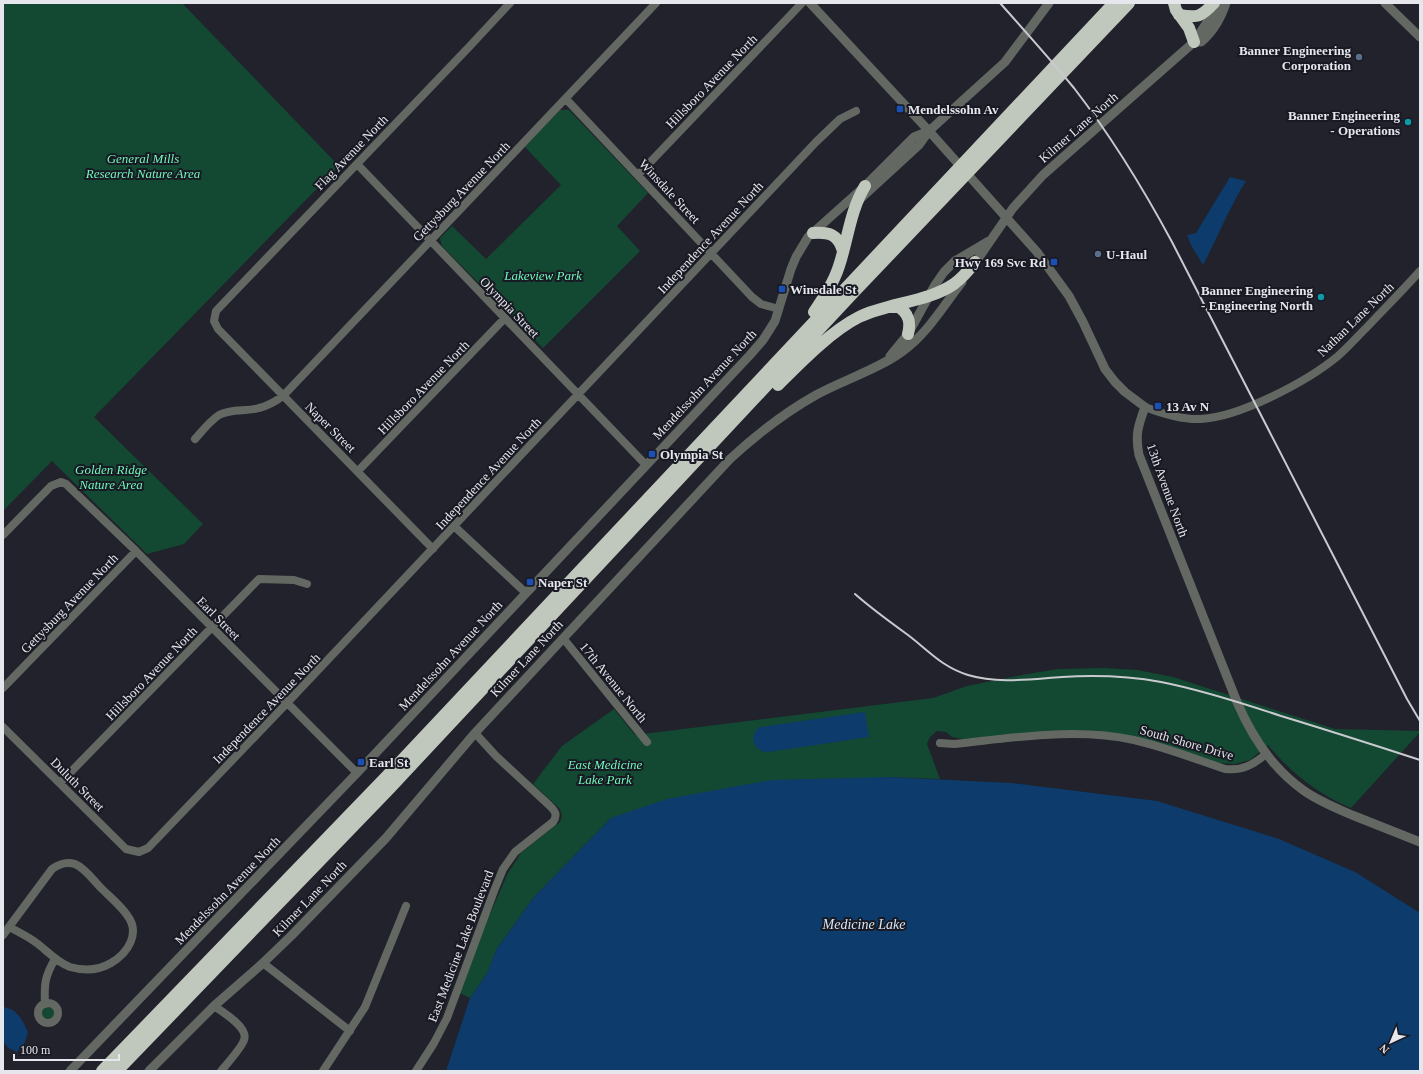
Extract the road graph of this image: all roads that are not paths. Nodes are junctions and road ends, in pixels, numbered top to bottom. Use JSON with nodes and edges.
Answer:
{"nodes":[{"id":1,"x":510,"y":3,"type":"edge"},
{"id":2,"x":656,"y":3,"type":"edge"},
{"id":3,"x":802,"y":3,"type":"edge"},
{"id":4,"x":810,"y":3,"type":"edge"},
{"id":5,"x":1049,"y":3,"type":"edge"},
{"id":6,"x":1114,"y":3,"type":"edge"},
{"id":7,"x":1129,"y":3,"type":"edge"},
{"id":8,"x":1174,"y":3,"type":"edge"},
{"id":9,"x":1214,"y":3,"type":"edge"},
{"id":10,"x":1217,"y":3,"type":"edge"},
{"id":11,"x":1226,"y":3,"type":"edge"},
{"id":12,"x":1385,"y":3,"type":"edge"},
{"id":13,"x":1179,"y":15,"type":"junction"},
{"id":14,"x":1420,"y":37,"type":"edge"},
{"id":15,"x":1194,"y":42,"type":"junction"},
{"id":16,"x":1079,"y":48,"type":"junction"},
{"id":17,"x":566,"y":99,"type":"junction"},
{"id":18,"x":856,"y":111,"type":"dead end"},
{"id":19,"x":928,"y":131,"type":"junction"},
{"id":20,"x":357,"y":164,"type":"junction"},
{"id":21,"x":638,"y":175,"type":"junction"},
{"id":22,"x":865,"y":186,"type":"junction"},
{"id":23,"x":943,"y":191,"type":"junction"},
{"id":24,"x":856,"y":203,"type":"junction"},
{"id":25,"x":1006,"y":218,"type":"junction"},
{"id":26,"x":813,"y":233,"type":"junction"},
{"id":27,"x":430,"y":241,"type":"junction"},
{"id":28,"x":990,"y":241,"type":"junction"},
{"id":29,"x":843,"y":251,"type":"junction"},
{"id":30,"x":712,"y":252,"type":"junction"},
{"id":31,"x":975,"y":262,"type":"junction"},
{"id":32,"x":1420,"y":271,"type":"edge"},
{"id":33,"x":931,"y":294,"type":"junction"},
{"id":34,"x":884,"y":307,"type":"junction"},
{"id":35,"x":779,"y":309,"type":"junction"},
{"id":36,"x":505,"y":318,"type":"junction"},
{"id":37,"x":214,"y":321,"type":"joint"},
{"id":38,"x":908,"y":334,"type":"junction"},
{"id":39,"x":883,"y":362,"type":"junction"},
{"id":40,"x":745,"y":394,"type":"junction"},
{"id":41,"x":578,"y":395,"type":"junction"},
{"id":42,"x":283,"y":396,"type":"junction"},
{"id":43,"x":1145,"y":407,"type":"junction"},
{"id":44,"x":195,"y":439,"type":"dead end"},
{"id":45,"x":704,"y":452,"type":"junction"},
{"id":46,"x":646,"y":465,"type":"junction"},
{"id":47,"x":358,"y":471,"type":"junction"},
{"id":48,"x":454,"y":526,"type":"junction"},
{"id":49,"x":3,"y":535,"type":"edge"},
{"id":50,"x":433,"y":548,"type":"junction"},
{"id":51,"x":136,"y":551,"type":"junction"},
{"id":52,"x":307,"y":584,"type":"dead end"},
{"id":53,"x":526,"y":593,"type":"junction"},
{"id":54,"x":211,"y":628,"type":"junction"},
{"id":55,"x":563,"y":638,"type":"junction"},
{"id":56,"x":3,"y":688,"type":"edge"},
{"id":57,"x":287,"y":704,"type":"junction"},
{"id":58,"x":3,"y":727,"type":"edge"},
{"id":59,"x":475,"y":733,"type":"junction"},
{"id":60,"x":646,"y":742,"type":"dead end"},
{"id":61,"x":940,"y":743,"type":"dead end"},
{"id":62,"x":1266,"y":754,"type":"junction"},
{"id":63,"x":357,"y":773,"type":"junction"},
{"id":64,"x":60,"y":784,"type":"junction"},
{"id":65,"x":1420,"y":842,"type":"edge"},
{"id":66,"x":139,"y":852,"type":"joint"},
{"id":67,"x":406,"y":906,"type":"dead end"},
{"id":68,"x":9,"y":927,"type":"junction"},
{"id":69,"x":3,"y":935,"type":"edge"},
{"id":70,"x":55,"y":959,"type":"junction"},
{"id":71,"x":263,"y":963,"type":"junction"},
{"id":72,"x":45,"y":1004,"type":"dead end"},
{"id":73,"x":214,"y":1006,"type":"junction"},
{"id":74,"x":350,"y":1031,"type":"junction"},
{"id":75,"x":119,"y":1053,"type":"junction"},
{"id":76,"x":70,"y":1071,"type":"edge"},
{"id":77,"x":99,"y":1071,"type":"edge"},
{"id":78,"x":102,"y":1071,"type":"edge"},
{"id":79,"x":117,"y":1071,"type":"edge"},
{"id":80,"x":149,"y":1071,"type":"edge"},
{"id":81,"x":221,"y":1071,"type":"edge"},
{"id":82,"x":323,"y":1071,"type":"edge"},
{"id":83,"x":416,"y":1071,"type":"edge"}],
"edges":[{"from":1,"to":20,"type":"street","name":"Flag Avenue North"},
{"from":2,"to":17,"type":"street","name":"Gettysburg Avenue North"},
{"from":3,"to":21,"type":"street","name":"Hillsboro Avenue North"},
{"from":4,"to":19,"type":"street"},
{"from":5,"to":19,"type":"street","name":"Mendelssohn Avenue North"},
{"from":6,"to":16,"type":"highway"},
{"from":7,"to":16,"type":"highway"},
{"from":8,"to":13,"type":"highway"},
{"from":9,"to":13,"type":"highway"},
{"from":10,"to":15,"type":"street","name":"Kilmer Lane North"},
{"from":11,"to":15,"type":"street","name":"Kilmer Lane North"},
{"from":12,"to":14,"type":"street"},
{"from":13,"to":15,"type":"highway"},
{"from":15,"to":25,"type":"street","name":"Kilmer Lane North"},
{"from":16,"to":23,"type":"highway"},
{"from":17,"to":21,"type":"street","name":"Winsdale Street"},
{"from":17,"to":27,"type":"street","name":"Gettysburg Avenue North"},
{"from":18,"to":30,"type":"street","name":"Independence Avenue North"},
{"from":19,"to":22,"type":"street","name":"Mendelssohn Avenue North"},
{"from":19,"to":24,"type":"street","name":"Mendelssohn Avenue North"},
{"from":19,"to":25,"type":"street"},
{"from":20,"to":27,"type":"street","name":"Olympia Street"},
{"from":20,"to":37,"type":"street","name":"Flag Avenue North"},
{"from":21,"to":30,"type":"street","name":"Winsdale Street"},
{"from":22,"to":24,"type":"highway"},
{"from":22,"to":26,"type":"street","name":"Mendelssohn Avenue North"},
{"from":23,"to":40,"type":"highway"},
{"from":23,"to":45,"type":"highway"},
{"from":24,"to":26,"type":"street","name":"Mendelssohn Avenue North"},
{"from":24,"to":29,"type":"highway"},
{"from":25,"to":28,"type":"street","name":"Kilmer Lane North"},
{"from":25,"to":43,"type":"street"},
{"from":26,"to":29,"type":"highway"},
{"from":26,"to":35,"type":"street","name":"Mendelssohn Avenue North"},
{"from":27,"to":36,"type":"street","name":"Olympia Street"},
{"from":27,"to":42,"type":"street","name":"Gettysburg Avenue North"},
{"from":28,"to":31,"type":"street","name":"Kilmer Lane North"},
{"from":28,"to":33,"type":"street","name":"Kilmer Lane North"},
{"from":29,"to":40,"type":"highway"},
{"from":30,"to":35,"type":"street","name":"Winsdale Street"},
{"from":30,"to":41,"type":"street","name":"Independence Avenue North"},
{"from":31,"to":33,"type":"highway"},
{"from":31,"to":39,"type":"street","name":"Kilmer Lane North"},
{"from":32,"to":43,"type":"street","name":"Nathan Lane North"},
{"from":33,"to":34,"type":"highway"},
{"from":33,"to":38,"type":"street","name":"Kilmer Lane North"},
{"from":34,"to":38,"type":"highway"},
{"from":34,"to":45,"type":"highway"},
{"from":35,"to":46,"type":"street","name":"Mendelssohn Avenue North"},
{"from":36,"to":41,"type":"street","name":"Olympia Street"},
{"from":36,"to":47,"type":"street","name":"Hillsboro Avenue North"},
{"from":37,"to":42,"type":"street","name":"Naper Street"},
{"from":38,"to":39,"type":"street","name":"Kilmer Lane North"},
{"from":39,"to":55,"type":"street","name":"Kilmer Lane North"},
{"from":40,"to":75,"type":"highway"},
{"from":41,"to":46,"type":"street","name":"Olympia Street"},
{"from":41,"to":48,"type":"street","name":"Independence Avenue North"},
{"from":42,"to":44,"type":"street","name":"Gettysburg Avenue North"},
{"from":42,"to":47,"type":"street","name":"Naper Street"},
{"from":43,"to":62,"type":"street","name":"13th Avenue North"},
{"from":45,"to":79,"type":"highway"},
{"from":46,"to":53,"type":"street","name":"Mendelssohn Avenue North"},
{"from":47,"to":50,"type":"street","name":"Naper Street"},
{"from":48,"to":50,"type":"street","name":"Independence Avenue North"},
{"from":48,"to":53,"type":"street"},
{"from":49,"to":51,"type":"street","name":"Earl Street"},
{"from":50,"to":57,"type":"street","name":"Independence Avenue North"},
{"from":51,"to":54,"type":"street","name":"Earl Street"},
{"from":51,"to":56,"type":"street","name":"Gettysburg Avenue North"},
{"from":52,"to":54,"type":"street","name":"Hillsboro Avenue North"},
{"from":53,"to":63,"type":"street","name":"Mendelssohn Avenue North"},
{"from":54,"to":57,"type":"street","name":"Earl Street"},
{"from":54,"to":64,"type":"street","name":"Hillsboro Avenue North"},
{"from":55,"to":59,"type":"street","name":"Kilmer Lane North"},
{"from":55,"to":60,"type":"street","name":"17th Avenue North"},
{"from":57,"to":63,"type":"street","name":"Earl Street"},
{"from":57,"to":66,"type":"street","name":"Independence Avenue North"},
{"from":58,"to":64,"type":"street","name":"Duluth Street"},
{"from":59,"to":71,"type":"street","name":"Kilmer Lane North"},
{"from":59,"to":83,"type":"street","name":"East Medicine Lake Boulevard"},
{"from":61,"to":62,"type":"street","name":"South Shore Drive"},
{"from":62,"to":65,"type":"street"},
{"from":63,"to":76,"type":"street","name":"Mendelssohn Avenue North"},
{"from":64,"to":66,"type":"street","name":"Duluth Street"},
{"from":67,"to":74,"type":"street"},
{"from":68,"to":69,"type":"street"},
{"from":68,"to":70,"type":"street"},
{"from":68,"to":70,"type":"street"},
{"from":70,"to":72,"type":"street"},
{"from":71,"to":73,"type":"street","name":"Kilmer Lane North"},
{"from":71,"to":74,"type":"street"},
{"from":73,"to":80,"type":"street","name":"Kilmer Lane North"},
{"from":73,"to":81,"type":"street"},
{"from":74,"to":82,"type":"street"},
{"from":75,"to":77,"type":"highway"},
{"from":75,"to":78,"type":"highway"}]}
